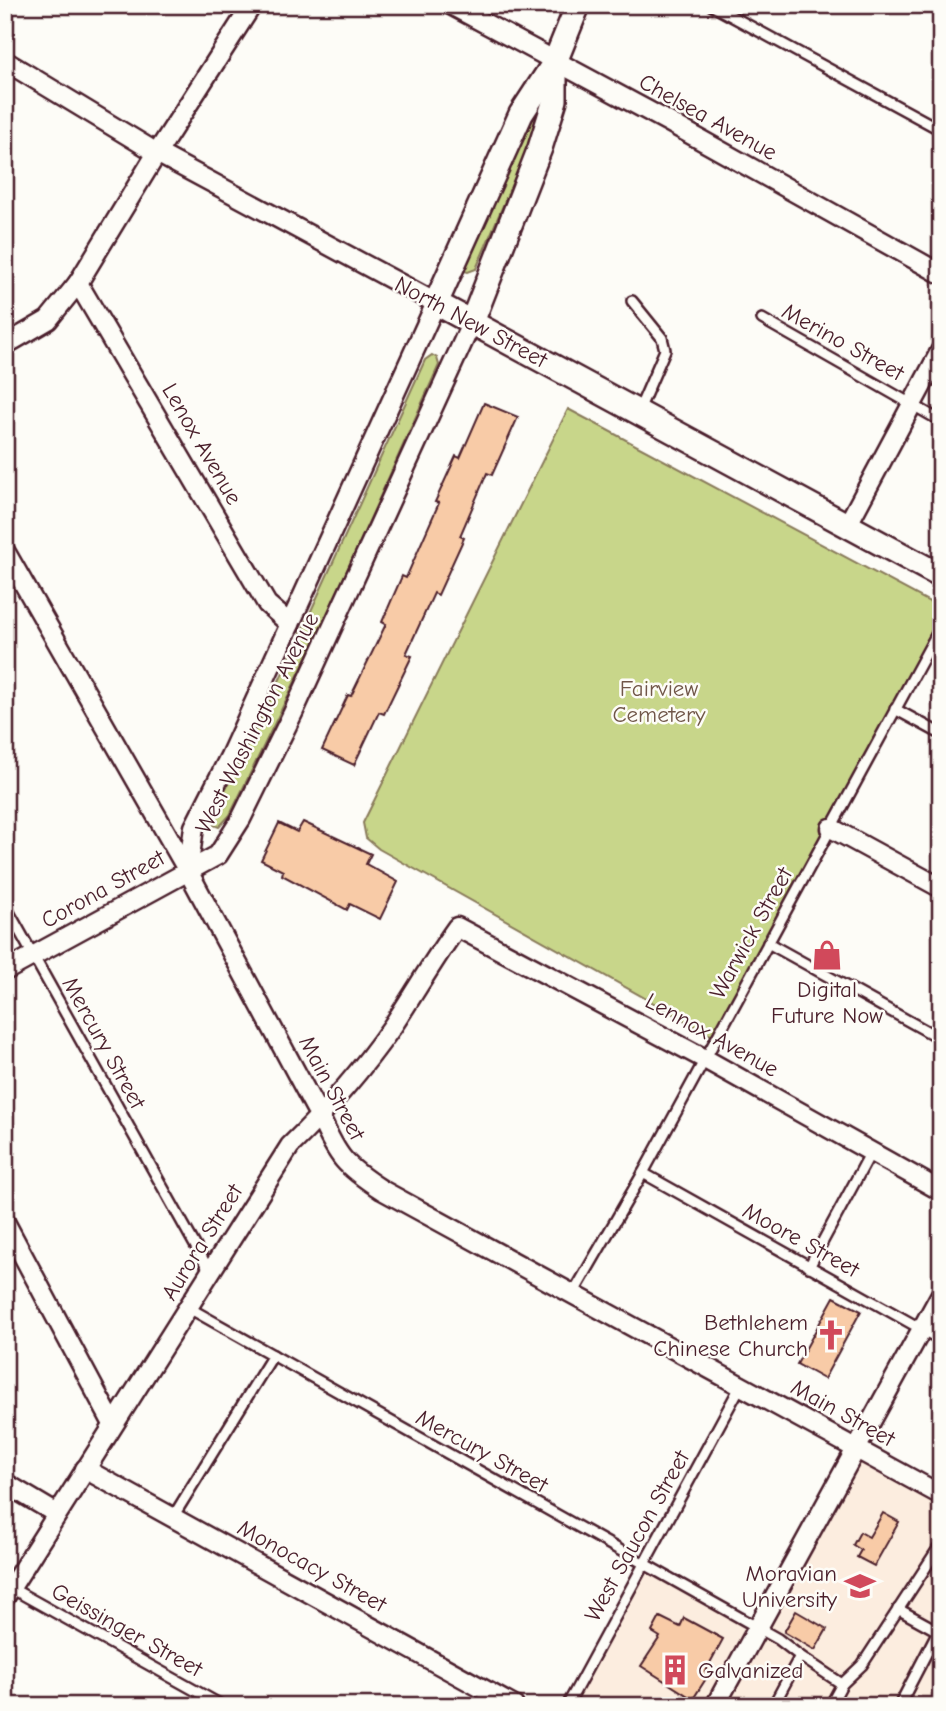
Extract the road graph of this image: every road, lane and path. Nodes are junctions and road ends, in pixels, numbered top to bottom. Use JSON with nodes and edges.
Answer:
{"nodes":[{"id":1,"x":252,"y":5,"type":"edge"},
{"id":2,"x":451,"y":5,"type":"edge"},
{"id":3,"x":578,"y":5,"type":"edge"},
{"id":4,"x":711,"y":5,"type":"edge"},
{"id":5,"x":5,"y":61,"type":"edge"},
{"id":6,"x":555,"y":62,"type":"junction"},
{"id":7,"x":941,"y":130,"type":"edge"},
{"id":8,"x":157,"y":153,"type":"junction"},
{"id":9,"x":941,"y":274,"type":"edge"},
{"id":10,"x":78,"y":283,"type":"junction"},
{"id":11,"x":632,"y":301,"type":"dead end"},
{"id":12,"x":436,"y":303,"type":"junction"},
{"id":13,"x":762,"y":319,"type":"dead end"},
{"id":14,"x":472,"y":322,"type":"junction"},
{"id":15,"x":5,"y":345,"type":"edge"},
{"id":16,"x":941,"y":350,"type":"edge"},
{"id":17,"x":913,"y":404,"type":"junction"},
{"id":18,"x":638,"y":411,"type":"junction"},
{"id":19,"x":941,"y":421,"type":"edge"},
{"id":20,"x":848,"y":524,"type":"junction"},
{"id":21,"x":5,"y":551,"type":"edge"},
{"id":22,"x":941,"y":576,"type":"edge"},
{"id":23,"x":289,"y":624,"type":"junction"},
{"id":24,"x":941,"y":626,"type":"edge"},
{"id":25,"x":895,"y":709,"type":"junction"},
{"id":26,"x":941,"y":734,"type":"edge"},
{"id":27,"x":831,"y":828,"type":"junction"},
{"id":28,"x":188,"y":871,"type":"junction"},
{"id":29,"x":941,"y":888,"type":"edge"},
{"id":30,"x":5,"y":905,"type":"edge"},
{"id":31,"x":457,"y":927,"type":"joint"},
{"id":32,"x":768,"y":943,"type":"junction"},
{"id":33,"x":33,"y":956,"type":"junction"},
{"id":34,"x":5,"y":971,"type":"edge"},
{"id":35,"x":941,"y":1039,"type":"edge"},
{"id":36,"x":705,"y":1059,"type":"junction"},
{"id":37,"x":320,"y":1117,"type":"junction"},
{"id":38,"x":871,"y":1152,"type":"junction"},
{"id":39,"x":643,"y":1173,"type":"junction"},
{"id":40,"x":941,"y":1191,"type":"edge"},
{"id":41,"x":5,"y":1223,"type":"edge"},
{"id":42,"x":809,"y":1267,"type":"junction"},
{"id":43,"x":211,"y":1273,"type":"junction"},
{"id":44,"x":573,"y":1294,"type":"junction"},
{"id":45,"x":941,"y":1294,"type":"edge"},
{"id":46,"x":190,"y":1308,"type":"junction"},
{"id":47,"x":922,"y":1329,"type":"junction"},
{"id":48,"x":941,"y":1340,"type":"edge"},
{"id":49,"x":273,"y":1355,"type":"junction"},
{"id":50,"x":741,"y":1385,"type":"junction"},
{"id":51,"x":113,"y":1424,"type":"junction"},
{"id":52,"x":857,"y":1448,"type":"junction"},
{"id":53,"x":86,"y":1469,"type":"junction"},
{"id":54,"x":5,"y":1482,"type":"edge"},
{"id":55,"x":941,"y":1495,"type":"edge"},
{"id":56,"x":57,"y":1514,"type":"junction"},
{"id":57,"x":173,"y":1517,"type":"junction"},
{"id":58,"x":941,"y":1544,"type":"edge"},
{"id":59,"x":643,"y":1564,"type":"junction"},
{"id":60,"x":8,"y":1592,"type":"edge"},
{"id":61,"x":898,"y":1609,"type":"junction"},
{"id":62,"x":757,"y":1627,"type":"junction"},
{"id":63,"x":800,"y":1656,"type":"junction"},
{"id":64,"x":842,"y":1684,"type":"junction"},
{"id":65,"x":223,"y":1706,"type":"edge"},
{"id":66,"x":514,"y":1706,"type":"edge"},
{"id":67,"x":567,"y":1706,"type":"edge"},
{"id":68,"x":715,"y":1706,"type":"edge"},
{"id":69,"x":773,"y":1706,"type":"edge"},
{"id":70,"x":830,"y":1706,"type":"edge"},
{"id":71,"x":899,"y":1706,"type":"edge"}],
"edges":[{"from":1,"to":8,"type":"street"},
{"from":2,"to":6,"type":"street","name":"Chelsea Avenue"},
{"from":3,"to":6,"type":"street"},
{"from":4,"to":7,"type":"lane"},
{"from":5,"to":8,"type":"street","name":"North New Street"},
{"from":6,"to":9,"type":"street","name":"Chelsea Avenue"},
{"from":6,"to":12,"type":"street"},
{"from":6,"to":14,"type":"street"},
{"from":8,"to":10,"type":"street"},
{"from":8,"to":12,"type":"street","name":"North New Street"},
{"from":10,"to":15,"type":"street"},
{"from":10,"to":23,"type":"street","name":"Lenox Avenue"},
{"from":11,"to":18,"type":"lane"},
{"from":12,"to":14,"type":"street","name":"North New Street"},
{"from":12,"to":23,"type":"street","name":"West Washington Avenue"},
{"from":13,"to":17,"type":"lane","name":"Merino Street"},
{"from":14,"to":18,"type":"street","name":"North New Street"},
{"from":14,"to":28,"type":"street","name":"West Washington Avenue"},
{"from":16,"to":17,"type":"street"},
{"from":17,"to":19,"type":"lane","name":"Merino Street"},
{"from":17,"to":20,"type":"street"},
{"from":18,"to":20,"type":"street","name":"North New Street"},
{"from":20,"to":22,"type":"street","name":"North New Street"},
{"from":21,"to":28,"type":"street","name":"Main Street"},
{"from":23,"to":28,"type":"street","name":"West Washington Avenue"},
{"from":24,"to":25,"type":"lane","name":"Warwick Street"},
{"from":25,"to":26,"type":"lane"},
{"from":25,"to":27,"type":"lane","name":"Warwick Street"},
{"from":27,"to":29,"type":"street"},
{"from":27,"to":32,"type":"lane","name":"Warwick Street"},
{"from":28,"to":33,"type":"street","name":"Corona Street"},
{"from":28,"to":37,"type":"street","name":"Main Street"},
{"from":30,"to":33,"type":"lane","name":"Mercury Street"},
{"from":31,"to":36,"type":"street","name":"Lennox Avenue"},
{"from":31,"to":37,"type":"street","name":"Aurora Street"},
{"from":32,"to":35,"type":"lane"},
{"from":32,"to":36,"type":"lane","name":"Warwick Street"},
{"from":33,"to":34,"type":"street","name":"Corona Street"},
{"from":33,"to":43,"type":"lane","name":"Mercury Street"},
{"from":36,"to":38,"type":"street","name":"Lennox Avenue"},
{"from":36,"to":39,"type":"lane","name":"Warwick Street"},
{"from":37,"to":43,"type":"street","name":"Aurora Street"},
{"from":37,"to":44,"type":"street","name":"Main Street"},
{"from":38,"to":40,"type":"street","name":"Lennox Avenue"},
{"from":38,"to":42,"type":"lane"},
{"from":39,"to":42,"type":"lane","name":"Moore Street"},
{"from":39,"to":44,"type":"lane","name":"Warwick Street"},
{"from":41,"to":51,"type":"street"},
{"from":42,"to":47,"type":"lane","name":"Moore Street"},
{"from":43,"to":46,"type":"street","name":"Aurora Street"},
{"from":44,"to":50,"type":"street","name":"Main Street"},
{"from":45,"to":47,"type":"street"},
{"from":46,"to":49,"type":"lane","name":"Mercury Street"},
{"from":46,"to":51,"type":"street","name":"Aurora Street"},
{"from":47,"to":48,"type":"lane","name":"Moore Street"},
{"from":47,"to":52,"type":"street"},
{"from":49,"to":57,"type":"lane"},
{"from":49,"to":59,"type":"lane","name":"Mercury Street"},
{"from":50,"to":52,"type":"street","name":"Main Street"},
{"from":50,"to":59,"type":"lane","name":"West Saucon Street"},
{"from":51,"to":53,"type":"street","name":"Aurora Street"},
{"from":52,"to":55,"type":"street","name":"Main Street"},
{"from":52,"to":62,"type":"street"},
{"from":53,"to":56,"type":"street","name":"Aurora Street"},
{"from":53,"to":57,"type":"street","name":"Monocacy Street"},
{"from":54,"to":56,"type":"street"},
{"from":56,"to":60,"type":"street","name":"Aurora Street"},
{"from":57,"to":66,"type":"street","name":"Monocacy Street"},
{"from":58,"to":61,"type":"lane"},
{"from":59,"to":62,"type":"lane","name":"Mercury Street"},
{"from":59,"to":67,"type":"lane","name":"West Saucon Street"},
{"from":60,"to":65,"type":"lane","name":"Geissinger Street"},
{"from":61,"to":64,"type":"lane"},
{"from":61,"to":71,"type":"lane"},
{"from":62,"to":63,"type":"lane","name":"Mercury Street"},
{"from":62,"to":68,"type":"street"},
{"from":63,"to":64,"type":"lane","name":"Mercury Street"},
{"from":63,"to":69,"type":"lane"},
{"from":64,"to":70,"type":"lane"}]}
